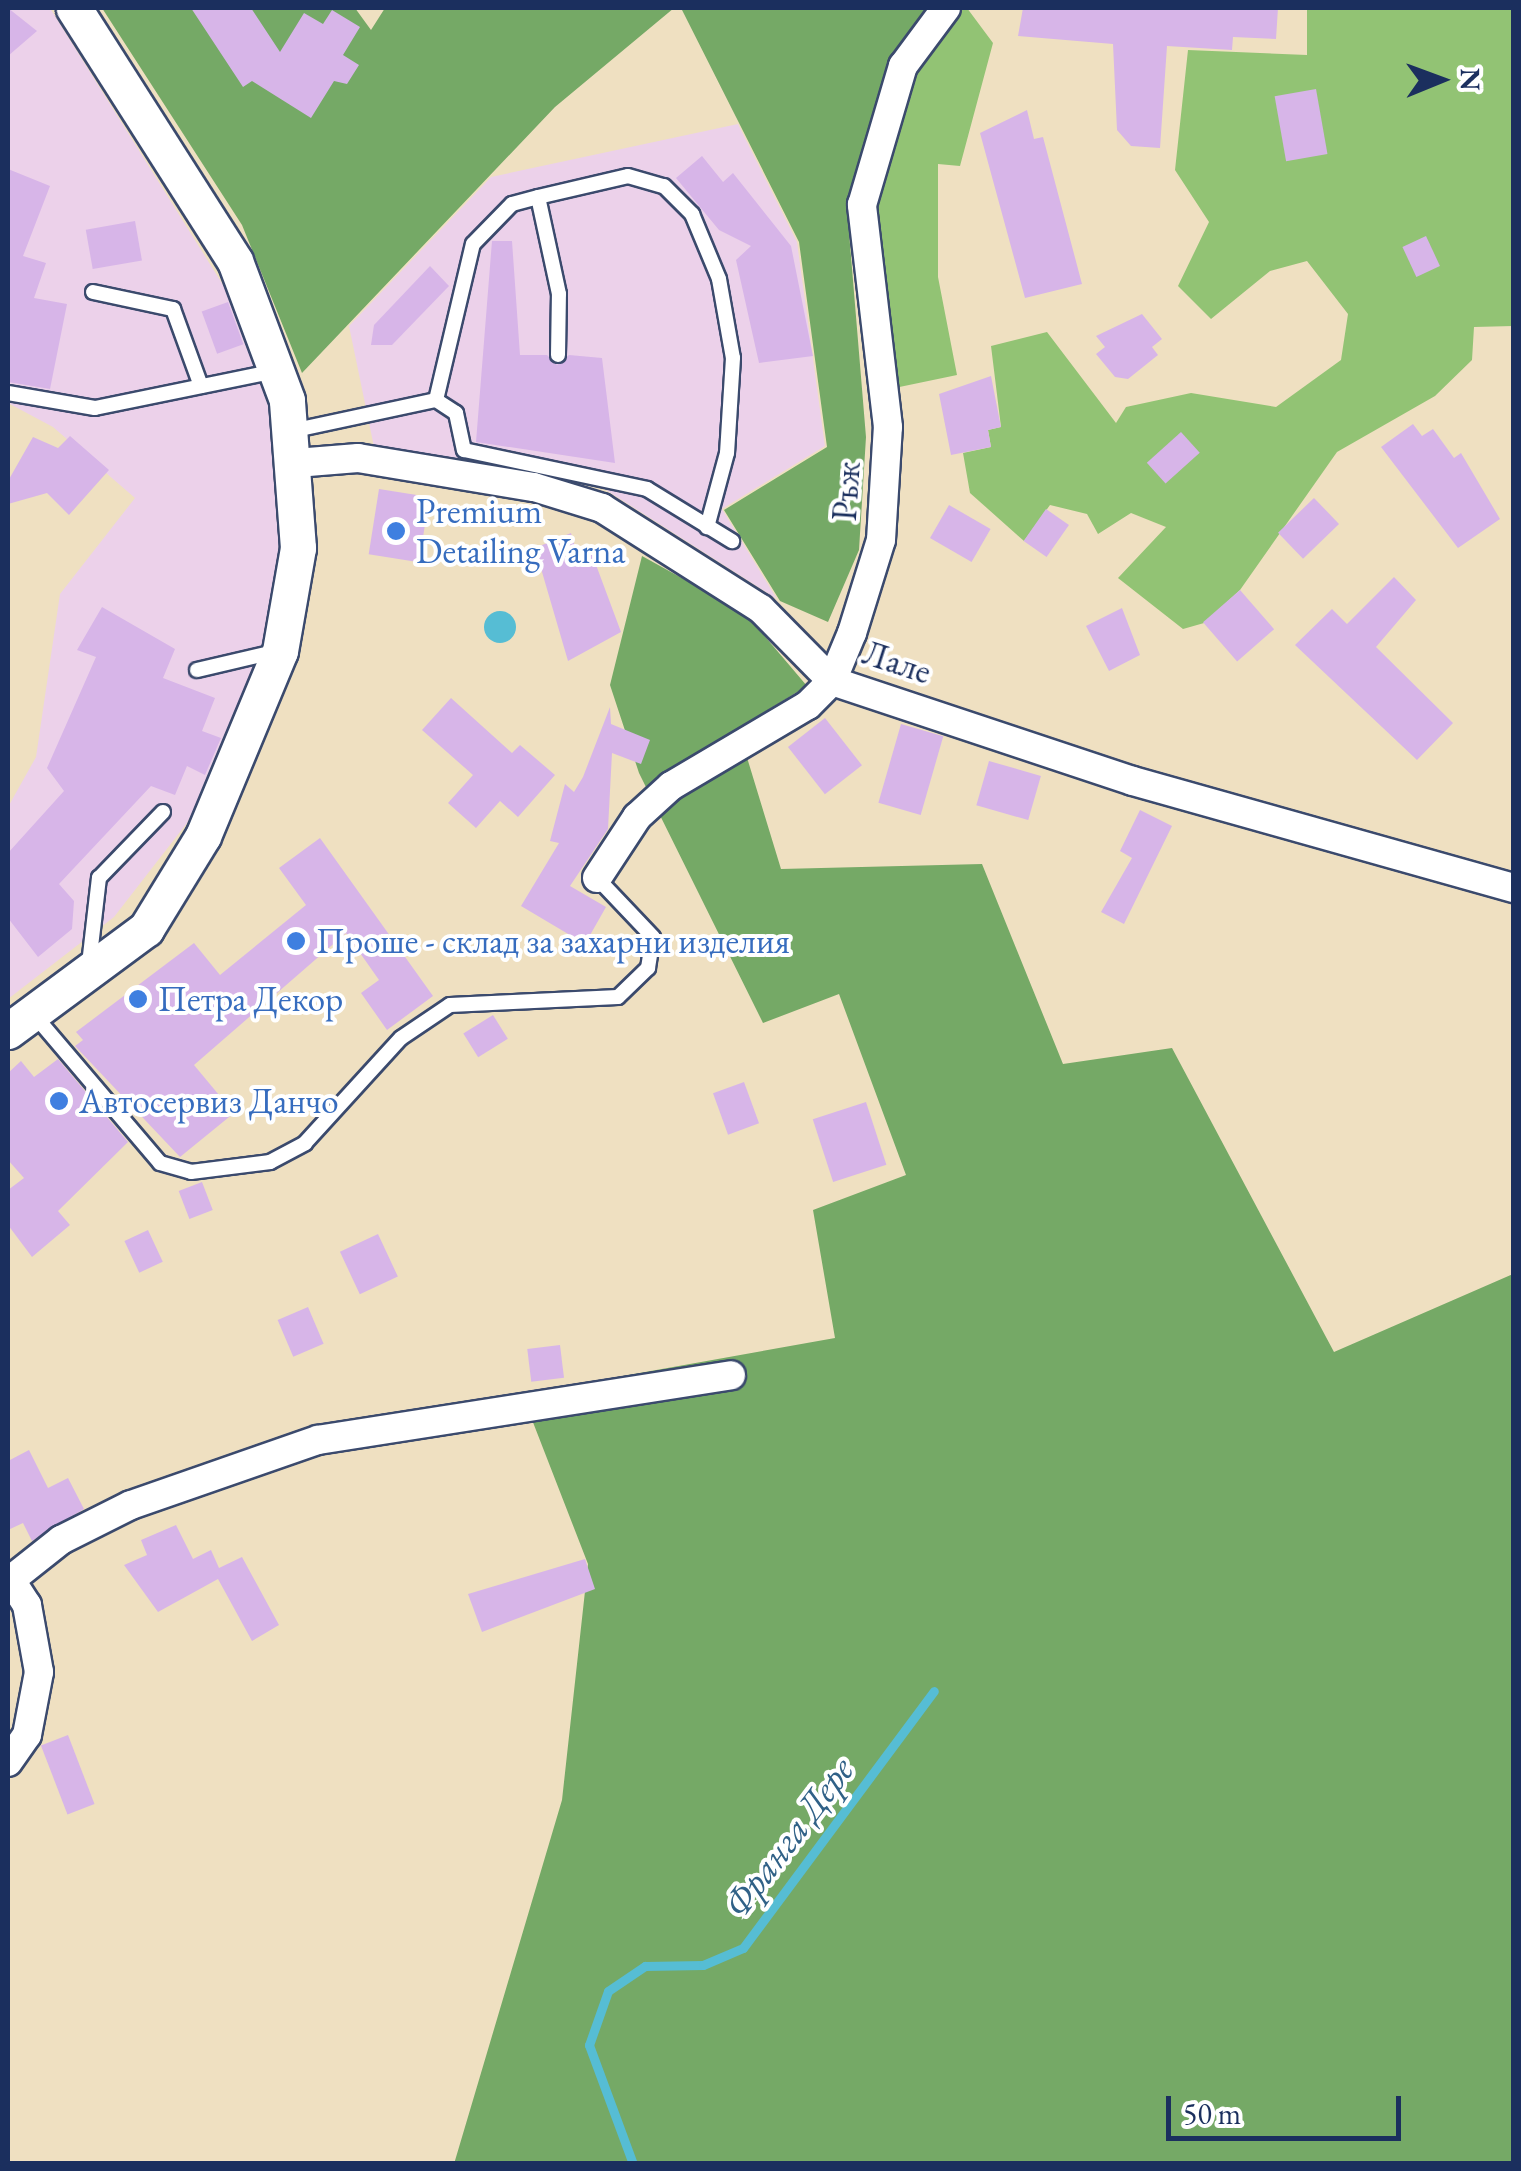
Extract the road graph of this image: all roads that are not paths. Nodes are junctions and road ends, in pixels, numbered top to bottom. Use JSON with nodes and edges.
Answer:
{"nodes":[{"id":1,"x":74,"y":8,"type":"edge"},
{"id":2,"x":946,"y":8,"type":"edge"},
{"id":3,"x":538,"y":196,"type":"junction"},
{"id":4,"x":93,"y":292,"type":"dead end"},
{"id":5,"x":558,"y":354,"type":"dead end"},
{"id":6,"x":278,"y":370,"type":"junction"},
{"id":7,"x":201,"y":386,"type":"junction"},
{"id":8,"x":8,"y":393,"type":"edge"},
{"id":9,"x":436,"y":400,"type":"junction"},
{"id":10,"x":294,"y":447,"type":"junction"},
{"id":11,"x":707,"y":527,"type":"junction"},
{"id":12,"x":732,"y":541,"type":"dead end"},
{"id":13,"x":280,"y":651,"type":"junction"},
{"id":14,"x":197,"y":670,"type":"dead end"},
{"id":15,"x":832,"y":681,"type":"junction"},
{"id":16,"x":162,"y":812,"type":"dead end"},
{"id":17,"x":598,"y":878,"type":"joint"},
{"id":18,"x":1514,"y":888,"type":"edge"},
{"id":19,"x":89,"y":977,"type":"junction"},
{"id":20,"x":21,"y":1023,"type":"edge"},
{"id":21,"x":731,"y":1375,"type":"dead end"},
{"id":22,"x":9,"y":1581,"type":"edge"},
{"id":23,"x":8,"y":1762,"type":"edge"}],
"edges":[{"from":1,"to":6,"type":"street"},
{"from":2,"to":15,"type":"street","name":"Ръж"},
{"from":3,"to":5,"type":"lane"},
{"from":3,"to":9,"type":"lane"},
{"from":3,"to":11,"type":"lane"},
{"from":4,"to":7,"type":"lane"},
{"from":6,"to":7,"type":"lane"},
{"from":6,"to":10,"type":"street"},
{"from":7,"to":8,"type":"lane"},
{"from":9,"to":10,"type":"lane"},
{"from":9,"to":11,"type":"lane"},
{"from":10,"to":13,"type":"street"},
{"from":10,"to":15,"type":"street","name":"Лале"},
{"from":11,"to":12,"type":"lane"},
{"from":13,"to":14,"type":"lane"},
{"from":13,"to":19,"type":"street"},
{"from":15,"to":17,"type":"street"},
{"from":15,"to":18,"type":"street","name":"Лале"},
{"from":16,"to":19,"type":"lane"},
{"from":17,"to":20,"type":"lane"},
{"from":19,"to":20,"type":"street"},
{"from":21,"to":22,"type":"street"},
{"from":22,"to":23,"type":"street"}]}
